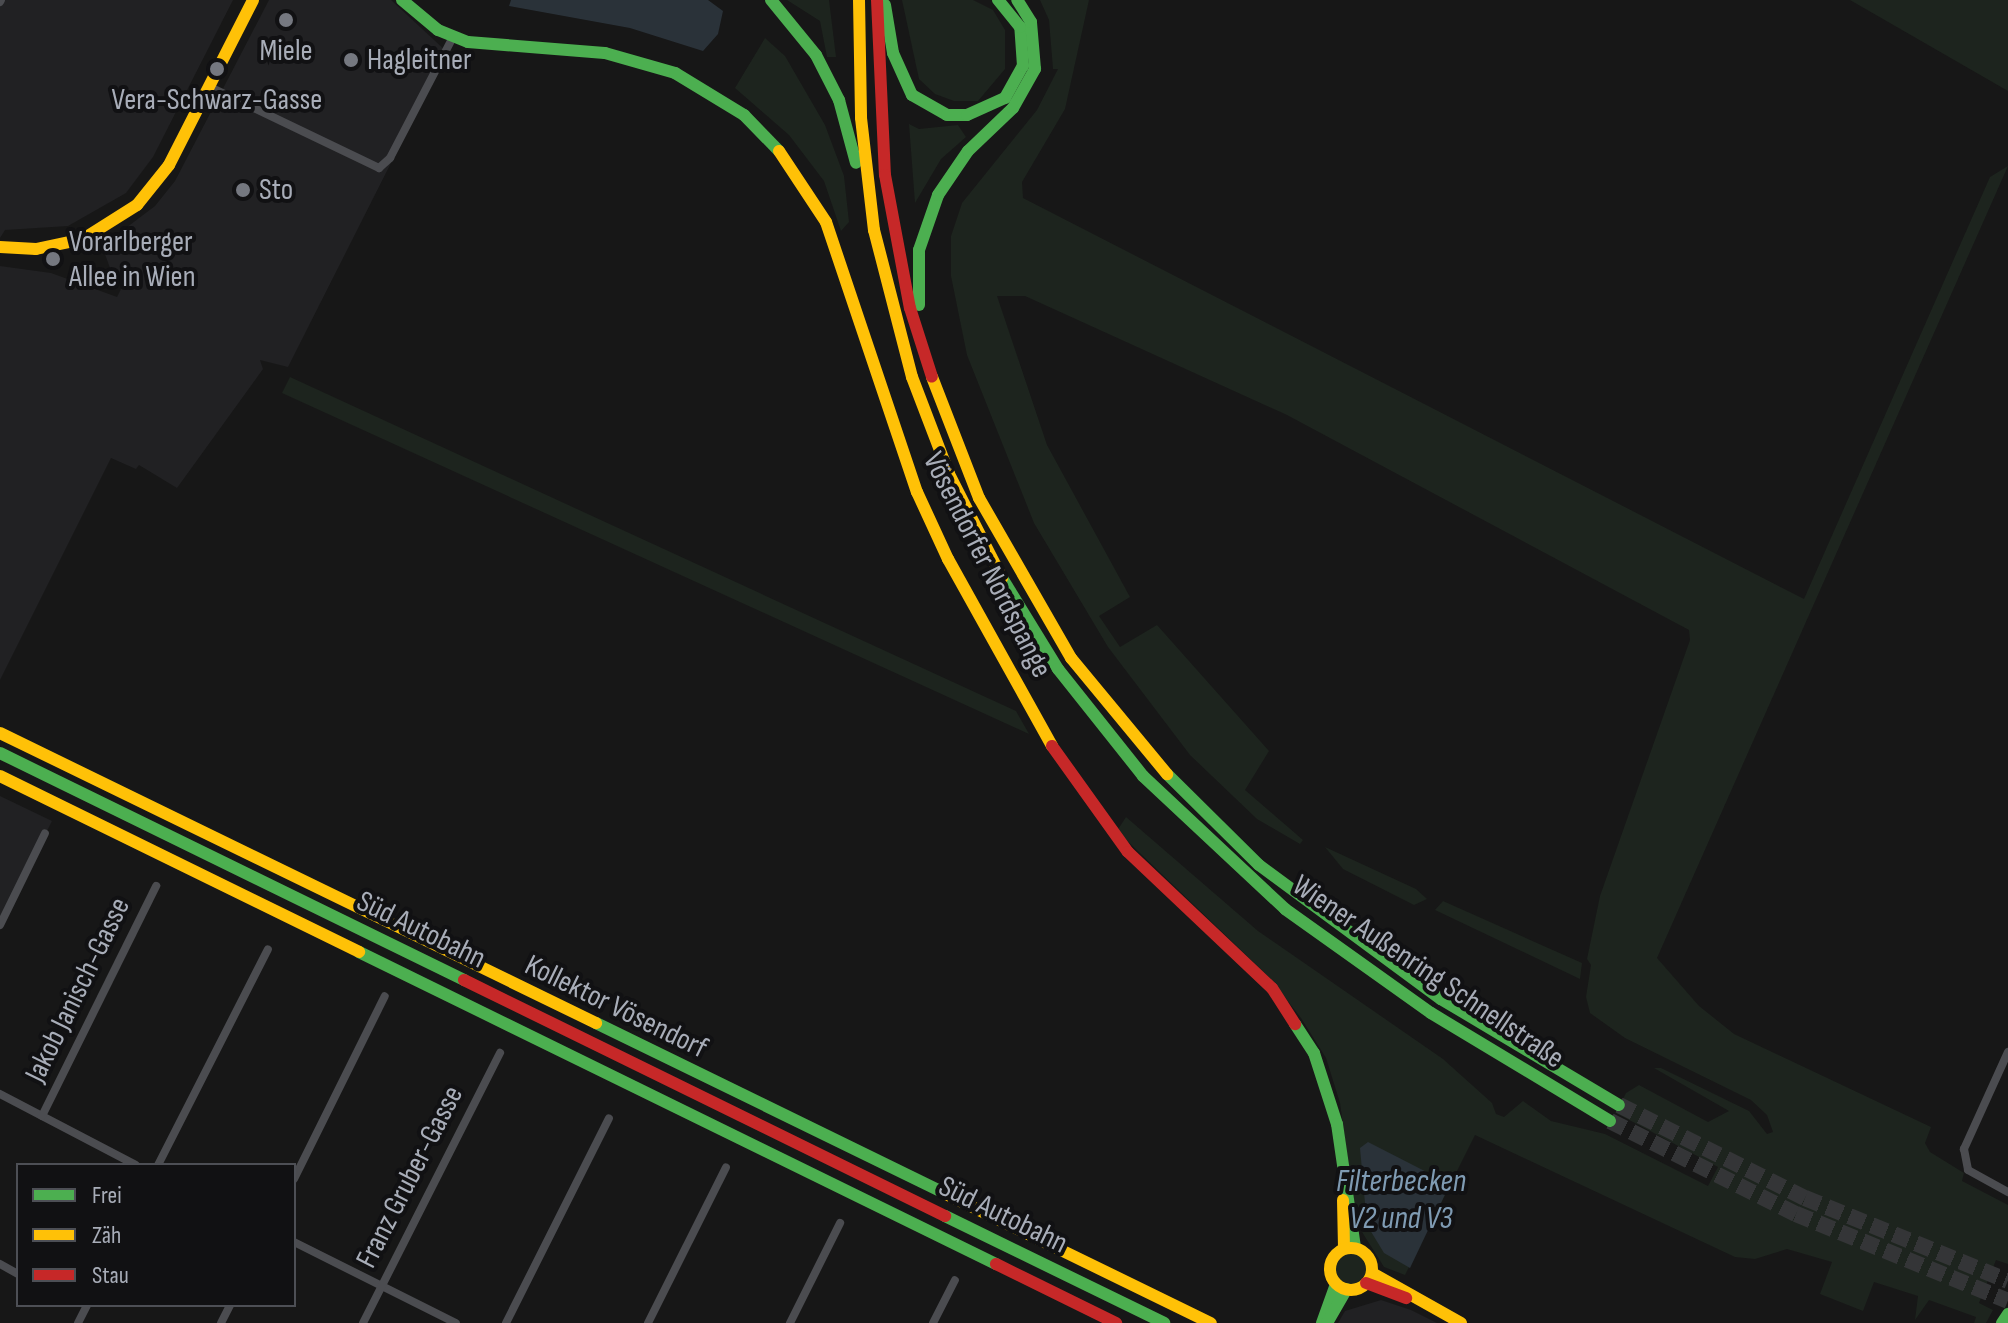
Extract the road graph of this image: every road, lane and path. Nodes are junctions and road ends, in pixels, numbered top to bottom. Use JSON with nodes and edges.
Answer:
{"nodes":[{"id":1,"x":253,"y":0,"type":"edge"},
{"id":2,"x":402,"y":0,"type":"edge"},
{"id":3,"x":413,"y":0,"type":"edge"},
{"id":4,"x":771,"y":0,"type":"edge"},
{"id":5,"x":859,"y":0,"type":"edge"},
{"id":6,"x":877,"y":0,"type":"edge"},
{"id":7,"x":885,"y":0,"type":"edge"},
{"id":8,"x":998,"y":0,"type":"edge"},
{"id":9,"x":1017,"y":0,"type":"edge"},
{"id":10,"x":422,"y":17,"type":"junction"},
{"id":11,"x":453,"y":37,"type":"junction"},
{"id":12,"x":208,"y":86,"type":"junction"},
{"id":13,"x":874,"y":230,"type":"junction"},
{"id":14,"x":0,"y":247,"type":"edge"},
{"id":15,"x":927,"y":362,"type":"junction"},
{"id":16,"x":0,"y":733,"type":"edge"},
{"id":17,"x":0,"y":753,"type":"edge"},
{"id":18,"x":0,"y":776,"type":"edge"},
{"id":19,"x":45,"y":833,"type":"dead end"},
{"id":20,"x":156,"y":886,"type":"dead end"},
{"id":21,"x":0,"y":925,"type":"edge"},
{"id":22,"x":268,"y":949,"type":"dead end"},
{"id":23,"x":385,"y":996,"type":"dead end"},
{"id":24,"x":2008,"y":1052,"type":"edge"},
{"id":25,"x":500,"y":1053,"type":"dead end"},
{"id":26,"x":0,"y":1094,"type":"edge"},
{"id":27,"x":1619,"y":1105,"type":"tunnel mouth"},
{"id":28,"x":42,"y":1116,"type":"junction"},
{"id":29,"x":609,"y":1118,"type":"dead end"},
{"id":30,"x":1610,"y":1121,"type":"tunnel mouth"},
{"id":31,"x":132,"y":1163,"type":"edge"},
{"id":32,"x":159,"y":1163,"type":"edge"},
{"id":33,"x":726,"y":1167,"type":"dead end"},
{"id":34,"x":296,"y":1175,"type":"edge"},
{"id":35,"x":2008,"y":1192,"type":"edge"},
{"id":36,"x":840,"y":1223,"type":"dead end"},
{"id":37,"x":296,"y":1243,"type":"edge"},
{"id":38,"x":1350,"y":1248,"type":"junction"},
{"id":39,"x":1369,"y":1278,"type":"junction"},
{"id":40,"x":955,"y":1280,"type":"dead end"},
{"id":41,"x":1341,"y":1287,"type":"junction"},
{"id":42,"x":381,"y":1288,"type":"junction"},
{"id":43,"x":86,"y":1308,"type":"edge"},
{"id":44,"x":2008,"y":1314,"type":"edge"},
{"id":45,"x":78,"y":1323,"type":"edge"},
{"id":46,"x":363,"y":1323,"type":"edge"},
{"id":47,"x":456,"y":1323,"type":"edge"},
{"id":48,"x":506,"y":1323,"type":"edge"},
{"id":49,"x":648,"y":1323,"type":"edge"},
{"id":50,"x":790,"y":1323,"type":"edge"},
{"id":51,"x":933,"y":1323,"type":"edge"},
{"id":52,"x":1116,"y":1323,"type":"edge"},
{"id":53,"x":1164,"y":1323,"type":"edge"},
{"id":54,"x":1211,"y":1323,"type":"edge"},
{"id":55,"x":1325,"y":1323,"type":"edge"},
{"id":56,"x":1461,"y":1323,"type":"edge"},
{"id":57,"x":2002,"y":1323,"type":"edge"}],
"edges":[{"from":1,"to":12,"type":"main road"},
{"from":2,"to":10,"type":"main road","name":"Vösendorfer Nordspange"},
{"from":3,"to":10,"type":"main road","name":"Vösendorfer Nordspange"},
{"from":4,"to":13,"type":"main road"},
{"from":5,"to":13,"type":"main road","name":"Wiener Außenring Schnellstraße"},
{"from":6,"to":15,"type":"main road","name":"Wiener Außenring Schnellstraße"},
{"from":7,"to":8,"type":"main road"},
{"from":9,"to":15,"type":"main road"},
{"from":10,"to":11,"type":"main road","name":"Vösendorfer Nordspange"},
{"from":11,"to":12,"type":"street"},
{"from":11,"to":38,"type":"main road","name":"Vösendorfer Nordspange"},
{"from":12,"to":14,"type":"main road"},
{"from":13,"to":30,"type":"main road","name":"Wiener Außenring Schnellstraße"},
{"from":15,"to":27,"type":"main road","name":"Wiener Außenring Schnellstraße"},
{"from":16,"to":54,"type":"main road","name":"Kollektor Vösendorf"},
{"from":17,"to":53,"type":"main road","name":"Süd Autobahn"},
{"from":18,"to":52,"type":"main road","name":"Süd Autobahn"},
{"from":19,"to":21,"type":"street"},
{"from":20,"to":28,"type":"street","name":"Jakob Janisch-Gasse"},
{"from":22,"to":32,"type":"street"},
{"from":23,"to":34,"type":"street"},
{"from":24,"to":35,"type":"street"},
{"from":25,"to":42,"type":"street","name":"Franz Gruber-Gasse"},
{"from":26,"to":28,"type":"street"},
{"from":28,"to":31,"type":"street"},
{"from":29,"to":48,"type":"street"},
{"from":33,"to":49,"type":"street"},
{"from":36,"to":50,"type":"street"},
{"from":37,"to":42,"type":"street"},
{"from":38,"to":39,"type":"main road"},
{"from":38,"to":41,"type":"main road","name":"Vösendorfer Nordspange"},
{"from":39,"to":41,"type":"main road"},
{"from":39,"to":56,"type":"main road"},
{"from":40,"to":51,"type":"street"},
{"from":41,"to":55,"type":"main road"},
{"from":42,"to":46,"type":"street","name":"Franz Gruber-Gasse"},
{"from":42,"to":47,"type":"street"},
{"from":43,"to":45,"type":"street"},
{"from":44,"to":57,"type":"main road"}]}
